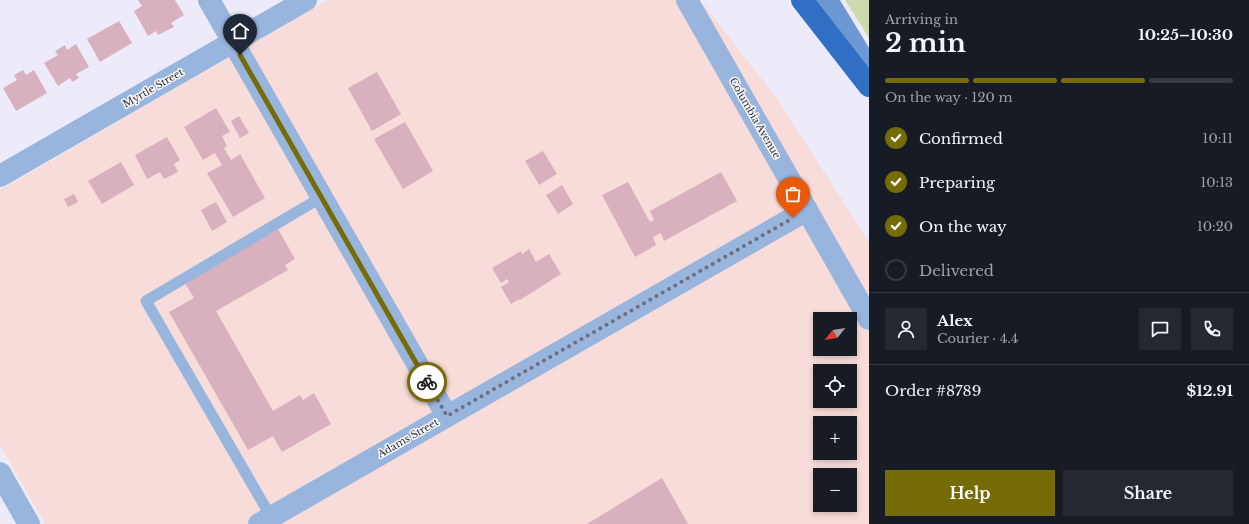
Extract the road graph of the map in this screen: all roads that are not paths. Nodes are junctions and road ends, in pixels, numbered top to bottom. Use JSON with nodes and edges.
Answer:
{"nodes":[{"id":1,"x":209,"y":0,"type":"edge"},
{"id":2,"x":306,"y":0,"type":"edge"},
{"id":3,"x":687,"y":0,"type":"edge"},
{"id":4,"x":802,"y":0,"type":"edge"},
{"id":5,"x":827,"y":0,"type":"edge"},
{"id":6,"x":233,"y":42,"type":"junction"},
{"id":7,"x":869,"y":70,"type":"edge"},
{"id":8,"x":869,"y":86,"type":"edge"},
{"id":9,"x":0,"y":176,"type":"edge"},
{"id":10,"x":322,"y":197,"type":"junction"},
{"id":11,"x":807,"y":210,"type":"junction"},
{"id":12,"x":869,"y":319,"type":"edge"},
{"id":13,"x":447,"y":416,"type":"junction"},
{"id":14,"x":0,"y":472,"type":"edge"},
{"id":15,"x":265,"y":521,"type":"edge"},
{"id":16,"x":29,"y":524,"type":"edge"}],
"edges":[{"from":1,"to":6,"type":"street"},
{"from":2,"to":6,"type":"street","name":"Myrtle Street"},
{"from":3,"to":11,"type":"street","name":"Columbia Avenue"},
{"from":4,"to":8,"type":"highway"},
{"from":5,"to":7,"type":"main road"},
{"from":6,"to":9,"type":"street","name":"Myrtle Street"},
{"from":6,"to":10,"type":"street"},
{"from":10,"to":13,"type":"street"},
{"from":10,"to":15,"type":"lane"},
{"from":11,"to":12,"type":"street","name":"Columbia Avenue"},
{"from":11,"to":13,"type":"street","name":"Adams Street"},
{"from":13,"to":15,"type":"street","name":"Adams Street"},
{"from":14,"to":16,"type":"street"}]}
